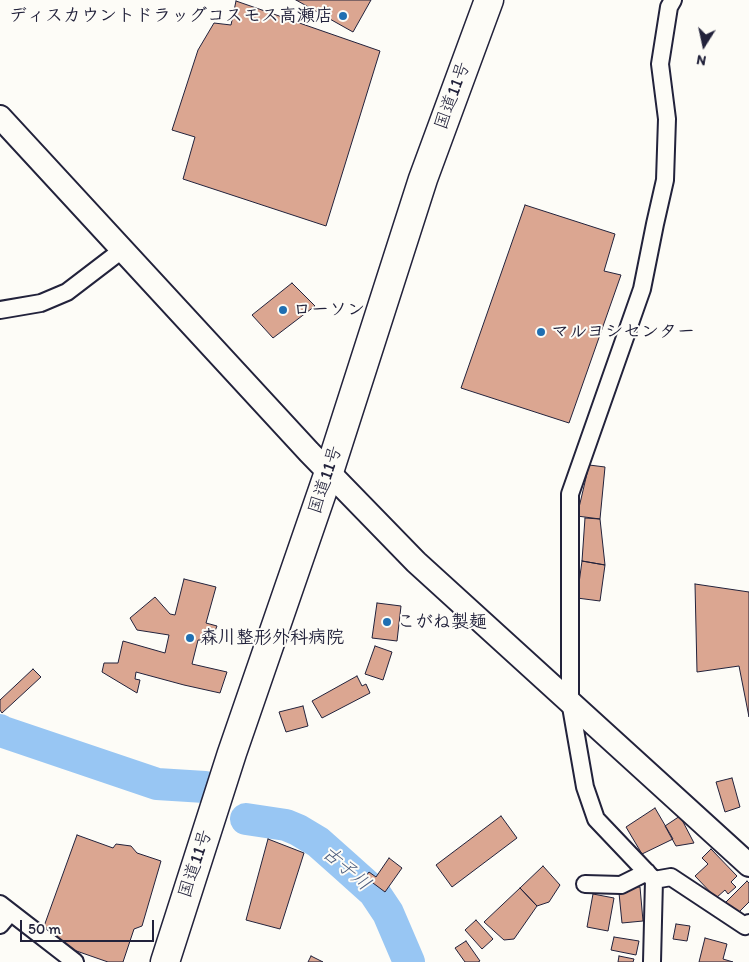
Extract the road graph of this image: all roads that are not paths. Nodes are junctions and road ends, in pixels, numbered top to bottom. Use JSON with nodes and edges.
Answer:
{"nodes":[{"id":1,"x":489,"y":0,"type":"edge"},
{"id":2,"x":672,"y":0,"type":"edge"},
{"id":3,"x":0,"y":117,"type":"edge"},
{"id":4,"x":122,"y":250,"type":"junction"},
{"id":5,"x":0,"y":310,"type":"edge"},
{"id":6,"x":329,"y":472,"type":"junction"},
{"id":7,"x":570,"y":701,"type":"junction"},
{"id":8,"x":749,"y":865,"type":"edge"},
{"id":9,"x":651,"y":876,"type":"junction"},
{"id":10,"x":585,"y":884,"type":"dead end"},
{"id":11,"x":3,"y":914,"type":"edge"},
{"id":12,"x":748,"y":926,"type":"edge"},
{"id":13,"x":75,"y":962,"type":"edge"},
{"id":14,"x":165,"y":962,"type":"edge"},
{"id":15,"x":652,"y":962,"type":"edge"}],
"edges":[{"from":1,"to":6,"type":"highway","name":"国道11号"},
{"from":2,"to":7,"type":"street"},
{"from":3,"to":4,"type":"street"},
{"from":4,"to":5,"type":"street"},
{"from":4,"to":6,"type":"street"},
{"from":6,"to":7,"type":"street"},
{"from":6,"to":14,"type":"highway","name":"国道11号"},
{"from":7,"to":8,"type":"street"},
{"from":7,"to":9,"type":"street"},
{"from":9,"to":10,"type":"street"},
{"from":9,"to":12,"type":"street"},
{"from":9,"to":15,"type":"street"},
{"from":11,"to":13,"type":"street"}]}
